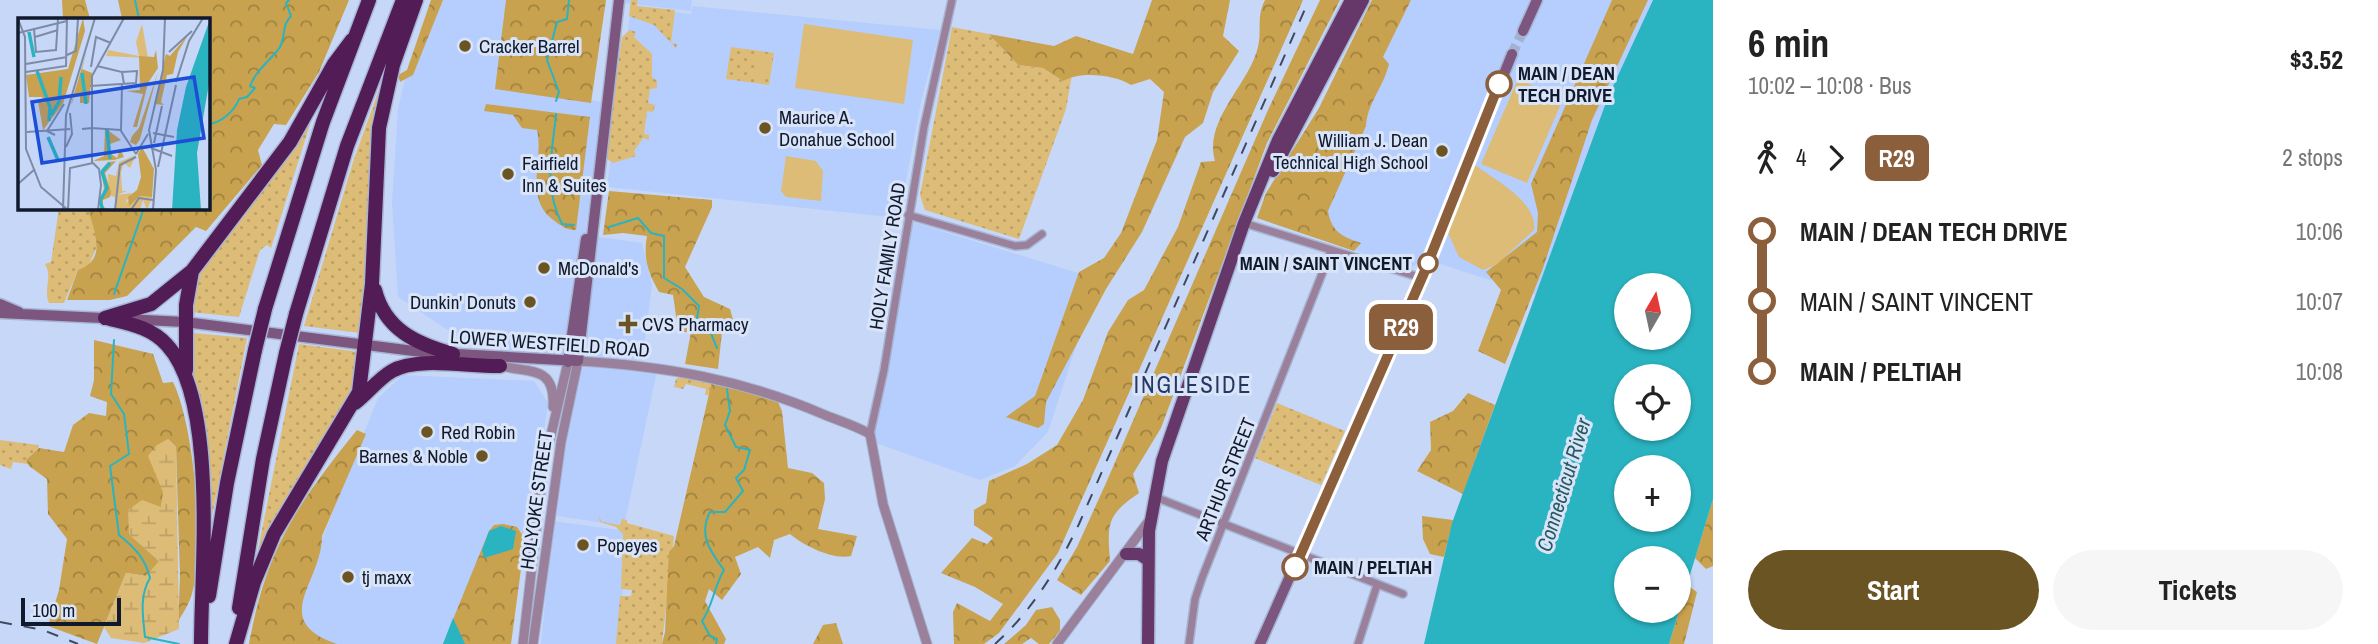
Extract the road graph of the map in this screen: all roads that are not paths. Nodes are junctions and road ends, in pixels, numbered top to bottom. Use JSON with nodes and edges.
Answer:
{"nodes":[{"id":1,"x":369,"y":0,"type":"edge"},
{"id":2,"x":403,"y":0,"type":"edge"},
{"id":3,"x":416,"y":0,"type":"edge"},
{"id":4,"x":619,"y":0,"type":"edge"},
{"id":5,"x":952,"y":0,"type":"edge"},
{"id":6,"x":1351,"y":0,"type":"edge"},
{"id":7,"x":1363,"y":0,"type":"edge"},
{"id":8,"x":1537,"y":0,"type":"edge"},
{"id":9,"x":1522,"y":31,"type":"tunnel mouth"},
{"id":10,"x":352,"y":40,"type":"junction"},
{"id":11,"x":1512,"y":54,"type":"tunnel mouth"},
{"id":12,"x":908,"y":215,"type":"junction"},
{"id":13,"x":1244,"y":223,"type":"junction"},
{"id":14,"x":1042,"y":234,"type":"dead end"},
{"id":15,"x":1331,"y":251,"type":"junction"},
{"id":16,"x":192,"y":271,"type":"junction"},
{"id":17,"x":1422,"y":278,"type":"junction"},
{"id":18,"x":373,"y":279,"type":"junction"},
{"id":19,"x":0,"y":304,"type":"edge"},
{"id":20,"x":0,"y":313,"type":"edge"},
{"id":21,"x":27,"y":316,"type":"junction"},
{"id":22,"x":105,"y":318,"type":"junction"},
{"id":23,"x":186,"y":322,"type":"junction"},
{"id":24,"x":366,"y":345,"type":"junction"},
{"id":25,"x":453,"y":354,"type":"junction"},
{"id":26,"x":477,"y":355,"type":"junction"},
{"id":27,"x":573,"y":362,"type":"junction"},
{"id":28,"x":500,"y":366,"type":"junction"},
{"id":29,"x":187,"y":378,"type":"junction"},
{"id":30,"x":354,"y":404,"type":"junction"},
{"id":31,"x":552,"y":426,"type":"junction"},
{"id":32,"x":870,"y":434,"type":"junction"},
{"id":33,"x":1154,"y":496,"type":"junction"},
{"id":34,"x":1151,"y":518,"type":"junction"},
{"id":35,"x":1225,"y":522,"type":"junction"},
{"id":36,"x":1303,"y":553,"type":"junction"},
{"id":37,"x":1126,"y":554,"type":"junction"},
{"id":38,"x":1148,"y":560,"type":"junction"},
{"id":39,"x":1377,"y":586,"type":"junction"},
{"id":40,"x":1403,"y":594,"type":"dead end"},
{"id":41,"x":202,"y":644,"type":"edge"},
{"id":42,"x":236,"y":644,"type":"edge"},
{"id":43,"x":523,"y":644,"type":"edge"},
{"id":44,"x":533,"y":644,"type":"edge"},
{"id":45,"x":927,"y":644,"type":"edge"},
{"id":46,"x":1058,"y":644,"type":"edge"},
{"id":47,"x":1148,"y":644,"type":"edge"},
{"id":48,"x":1189,"y":644,"type":"edge"},
{"id":49,"x":1261,"y":644,"type":"edge"},
{"id":50,"x":1358,"y":644,"type":"edge"}],
"edges":[{"from":1,"to":10,"type":"highway"},
{"from":2,"to":42,"type":"highway","bridge":true},
{"from":3,"to":18,"type":"highway"},
{"from":4,"to":27,"type":"main road"},
{"from":5,"to":12,"type":"street","name":"HOLY FAMILY ROAD"},
{"from":6,"to":13,"type":"main road"},
{"from":7,"to":13,"type":"main road"},
{"from":8,"to":9,"type":"main road"},
{"from":10,"to":16,"type":"highway"},
{"from":10,"to":41,"type":"highway","bridge":true},
{"from":11,"to":17,"type":"main road"},
{"from":12,"to":14,"type":"street"},
{"from":12,"to":32,"type":"street","name":"HOLY FAMILY ROAD"},
{"from":13,"to":15,"type":"street"},
{"from":13,"to":33,"type":"main road"},
{"from":15,"to":17,"type":"street"},
{"from":15,"to":35,"type":"street","name":"ARTHUR STREET"},
{"from":16,"to":22,"type":"highway"},
{"from":16,"to":23,"type":"highway"},
{"from":17,"to":36,"type":"main road"},
{"from":18,"to":24,"type":"highway"},
{"from":18,"to":25,"type":"highway"},
{"from":19,"to":21,"type":"main road"},
{"from":20,"to":21,"type":"main road","name":"LOWER WESTFIELD ROAD"},
{"from":21,"to":22,"type":"main road","name":"LOWER WESTFIELD ROAD"},
{"from":22,"to":23,"type":"main road","name":"LOWER WESTFIELD ROAD"},
{"from":22,"to":29,"type":"highway"},
{"from":23,"to":24,"type":"main road","name":"LOWER WESTFIELD ROAD"},
{"from":23,"to":29,"type":"highway"},
{"from":24,"to":25,"type":"main road","name":"LOWER WESTFIELD ROAD"},
{"from":24,"to":30,"type":"highway"},
{"from":25,"to":26,"type":"main road","name":"LOWER WESTFIELD ROAD"},
{"from":26,"to":27,"type":"main road","name":"LOWER WESTFIELD ROAD"},
{"from":26,"to":28,"type":"street"},
{"from":27,"to":31,"type":"street","name":"HOLYOKE STREET"},
{"from":27,"to":32,"type":"street","name":"LOWER WESTFIELD ROAD"},
{"from":27,"to":44,"type":"street","name":"HOLYOKE STREET"},
{"from":28,"to":30,"type":"highway"},
{"from":28,"to":31,"type":"street"},
{"from":29,"to":41,"type":"highway"},
{"from":30,"to":42,"type":"highway"},
{"from":31,"to":43,"type":"street","name":"HOLYOKE STREET"},
{"from":32,"to":45,"type":"street"},
{"from":33,"to":34,"type":"main road"},
{"from":33,"to":35,"type":"street"},
{"from":34,"to":37,"type":"street"},
{"from":34,"to":38,"type":"main road"},
{"from":35,"to":36,"type":"street"},
{"from":35,"to":48,"type":"street","name":"ARTHUR STREET"},
{"from":36,"to":39,"type":"street"},
{"from":36,"to":49,"type":"main road"},
{"from":37,"to":38,"type":"main road"},
{"from":37,"to":46,"type":"street"},
{"from":38,"to":47,"type":"main road"},
{"from":39,"to":40,"type":"street"},
{"from":39,"to":50,"type":"street"}]}
